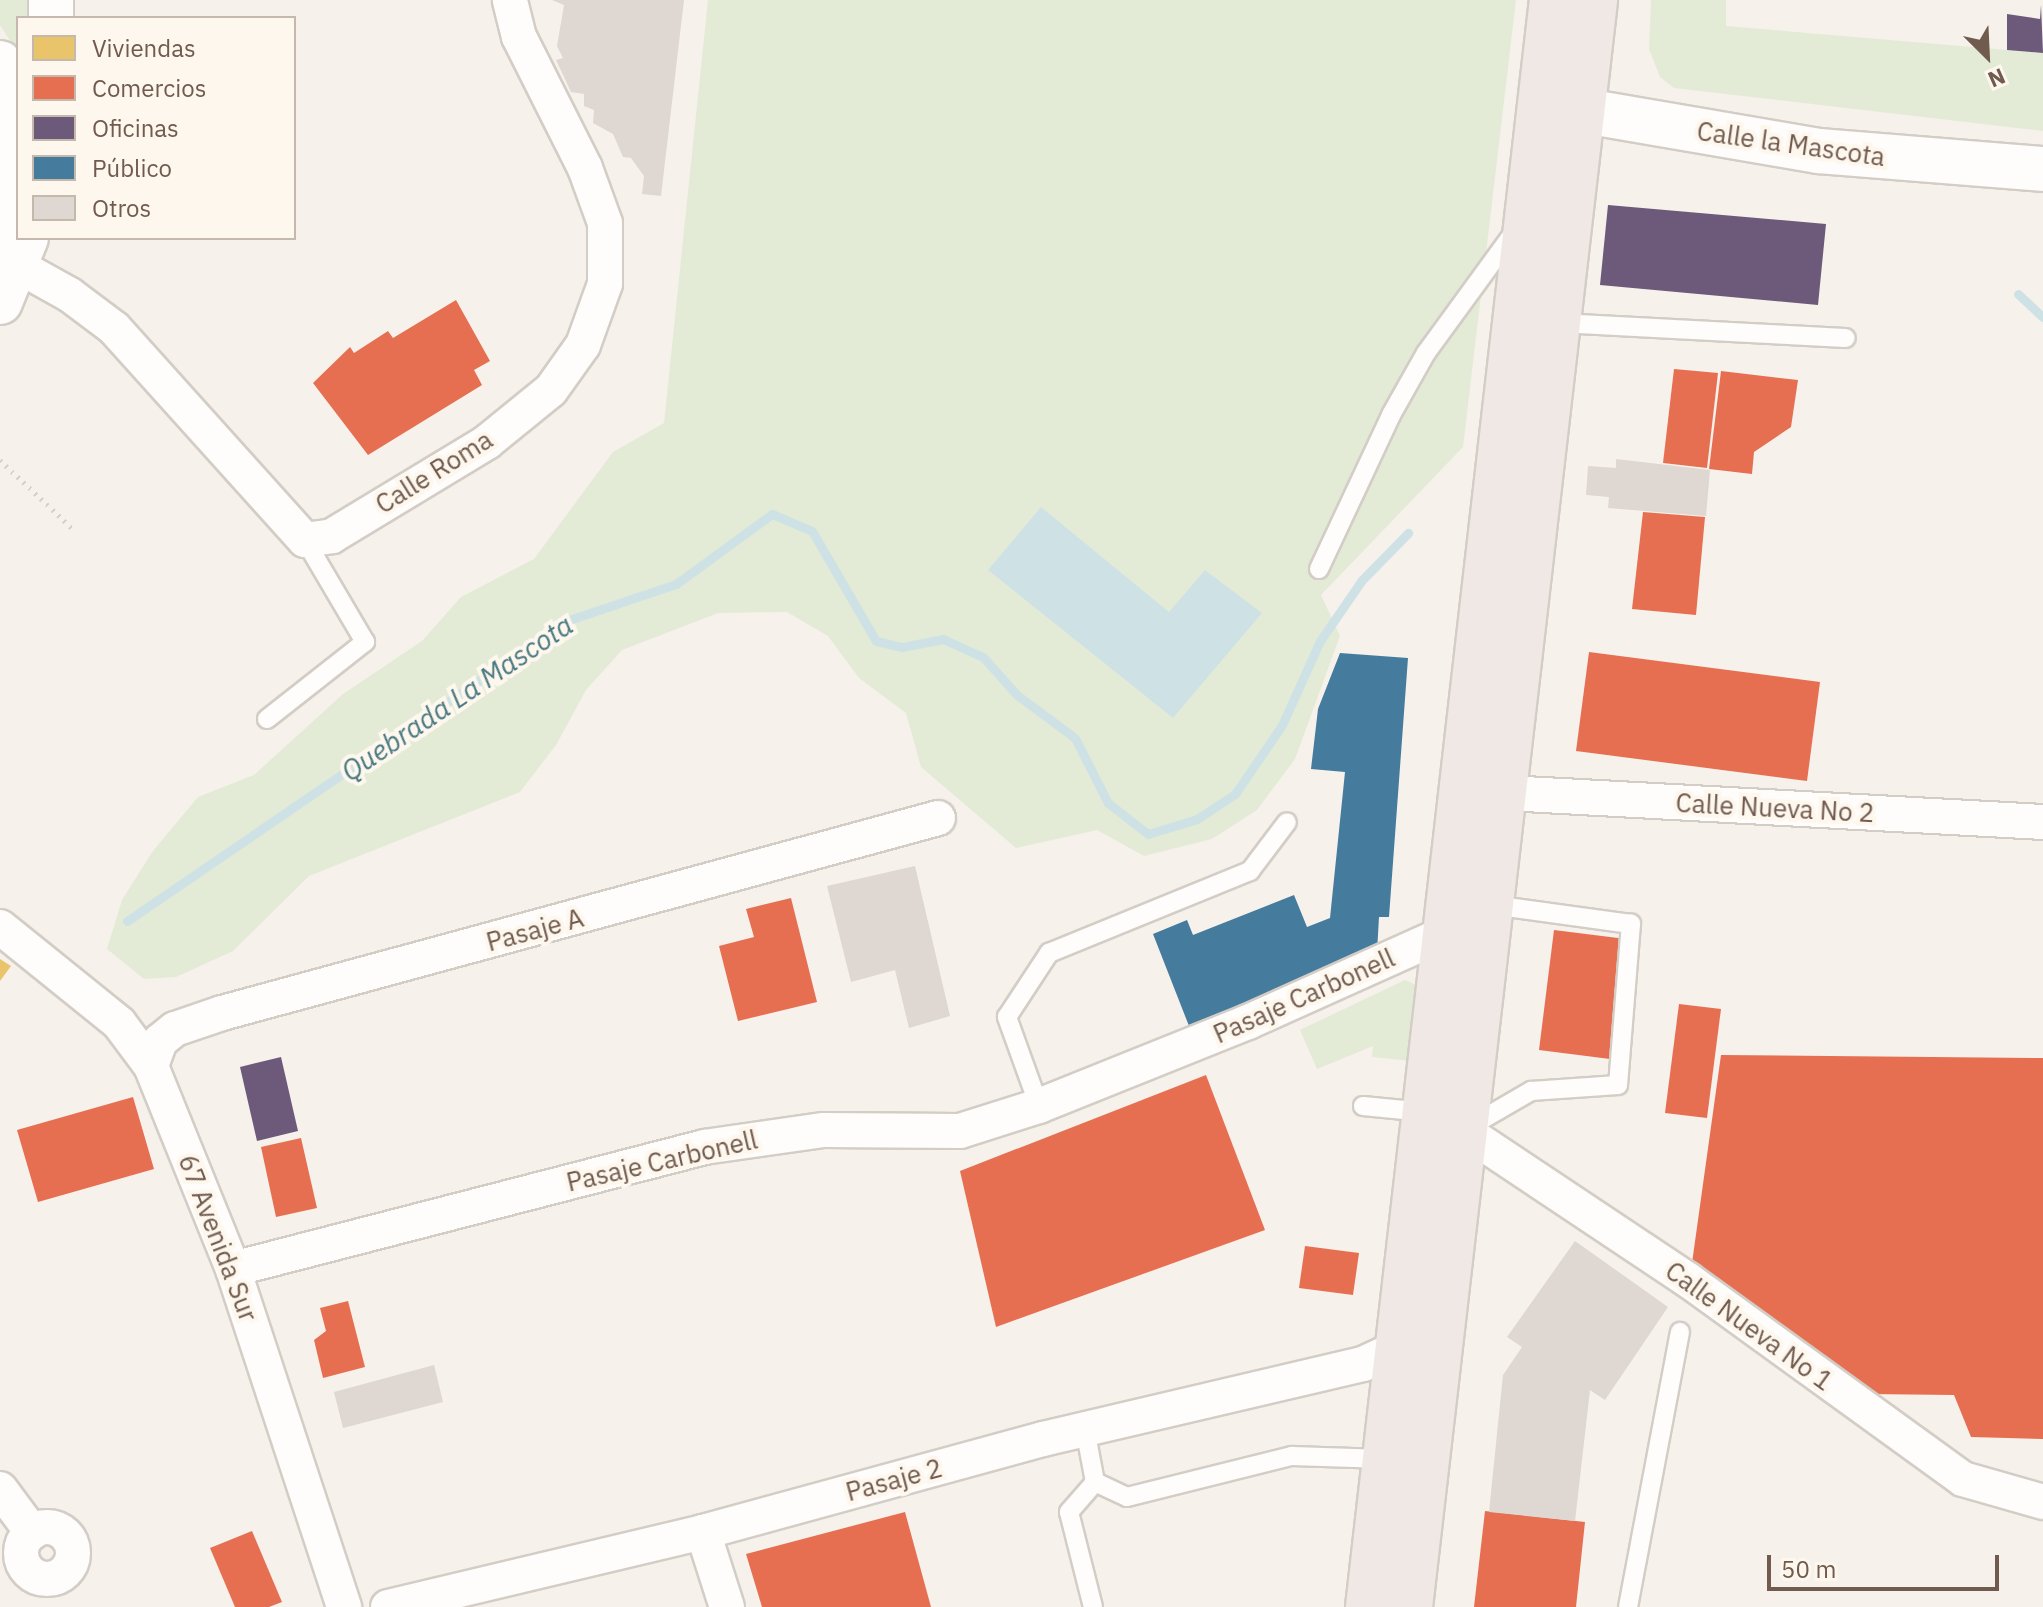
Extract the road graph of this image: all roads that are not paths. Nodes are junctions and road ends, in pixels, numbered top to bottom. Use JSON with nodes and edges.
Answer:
{"nodes":[{"id":1,"x":510,"y":0,"type":"edge"},
{"id":2,"x":1552,"y":0,"type":"edge"},
{"id":3,"x":1595,"y":0,"type":"edge"},
{"id":4,"x":6,"y":79,"type":"edge"},
{"id":5,"x":1562,"y":106,"type":"junction"},
{"id":6,"x":2043,"y":169,"type":"edge"},
{"id":7,"x":1527,"y":217,"type":"junction"},
{"id":8,"x":0,"y":219,"type":"edge"},
{"id":9,"x":11,"y":265,"type":"edge"},
{"id":10,"x":1559,"y":323,"type":"junction"},
{"id":11,"x":1846,"y":338,"type":"dead end"},
{"id":12,"x":305,"y":540,"type":"junction"},
{"id":13,"x":1319,"y":569,"type":"dead end"},
{"id":14,"x":267,"y":719,"type":"dead end"},
{"id":15,"x":1506,"y":793,"type":"junction"},
{"id":16,"x":938,"y":818,"type":"dead end"},
{"id":17,"x":1287,"y":822,"type":"dead end"},
{"id":18,"x":2043,"y":822,"type":"edge"},
{"id":19,"x":1492,"y":905,"type":"junction"},
{"id":20,"x":0,"y":927,"type":"edge"},
{"id":21,"x":1446,"y":933,"type":"junction"},
{"id":22,"x":151,"y":1066,"type":"junction"},
{"id":23,"x":1039,"y":1106,"type":"junction"},
{"id":24,"x":1363,"y":1106,"type":"dead end"},
{"id":25,"x":1444,"y":1121,"type":"junction"},
{"id":26,"x":233,"y":1269,"type":"junction"},
{"id":27,"x":1680,"y":1332,"type":"dead end"},
{"id":28,"x":1398,"y":1348,"type":"junction"},
{"id":29,"x":1085,"y":1429,"type":"junction"},
{"id":30,"x":1385,"y":1459,"type":"junction"},
{"id":31,"x":1095,"y":1482,"type":"junction"},
{"id":32,"x":0,"y":1489,"type":"edge"},
{"id":33,"x":2043,"y":1502,"type":"edge"},
{"id":34,"x":32,"y":1532,"type":"dead end"},
{"id":35,"x":703,"y":1532,"type":"junction"},
{"id":36,"x":344,"y":1607,"type":"edge"},
{"id":37,"x":388,"y":1607,"type":"edge"},
{"id":38,"x":727,"y":1607,"type":"edge"},
{"id":39,"x":1093,"y":1607,"type":"edge"},
{"id":40,"x":1368,"y":1607,"type":"edge"},
{"id":41,"x":1410,"y":1607,"type":"edge"},
{"id":42,"x":1628,"y":1607,"type":"edge"}],
"edges":[{"from":1,"to":12,"type":"street","name":"Calle Roma"},
{"from":2,"to":5,"type":"highway"},
{"from":3,"to":5,"type":"highway"},
{"from":4,"to":8,"type":"main road"},
{"from":5,"to":6,"type":"main road","name":"Calle la Mascota"},
{"from":5,"to":7,"type":"highway"},
{"from":5,"to":10,"type":"highway"},
{"from":7,"to":13,"type":"lane"},
{"from":7,"to":21,"type":"highway"},
{"from":9,"to":12,"type":"street"},
{"from":10,"to":11,"type":"lane"},
{"from":10,"to":15,"type":"highway"},
{"from":12,"to":14,"type":"lane"},
{"from":15,"to":18,"type":"street","name":"Calle Nueva No 2"},
{"from":15,"to":19,"type":"highway"},
{"from":16,"to":22,"type":"street","name":"Pasaje A"},
{"from":17,"to":23,"type":"lane"},
{"from":19,"to":25,"type":"highway"},
{"from":19,"to":25,"type":"lane"},
{"from":20,"to":22,"type":"street","name":"67 Avenida Sur"},
{"from":21,"to":23,"type":"street","name":"Pasaje Carbonell"},
{"from":21,"to":25,"type":"highway"},
{"from":22,"to":26,"type":"street","name":"67 Avenida Sur"},
{"from":23,"to":26,"type":"street","name":"Pasaje Carbonell"},
{"from":24,"to":25,"type":"lane"},
{"from":25,"to":28,"type":"highway"},
{"from":25,"to":33,"type":"street","name":"Calle Nueva No 1"},
{"from":25,"to":41,"type":"highway"},
{"from":26,"to":36,"type":"street","name":"67 Avenida Sur"},
{"from":27,"to":42,"type":"lane"},
{"from":28,"to":29,"type":"street","name":"Pasaje 2"},
{"from":28,"to":30,"type":"highway"},
{"from":29,"to":31,"type":"lane"},
{"from":29,"to":35,"type":"street","name":"Pasaje 2"},
{"from":30,"to":31,"type":"lane"},
{"from":30,"to":40,"type":"highway"},
{"from":31,"to":39,"type":"lane"},
{"from":32,"to":34,"type":"street"},
{"from":35,"to":37,"type":"street","name":"Pasaje 2"},
{"from":35,"to":38,"type":"street"}]}
